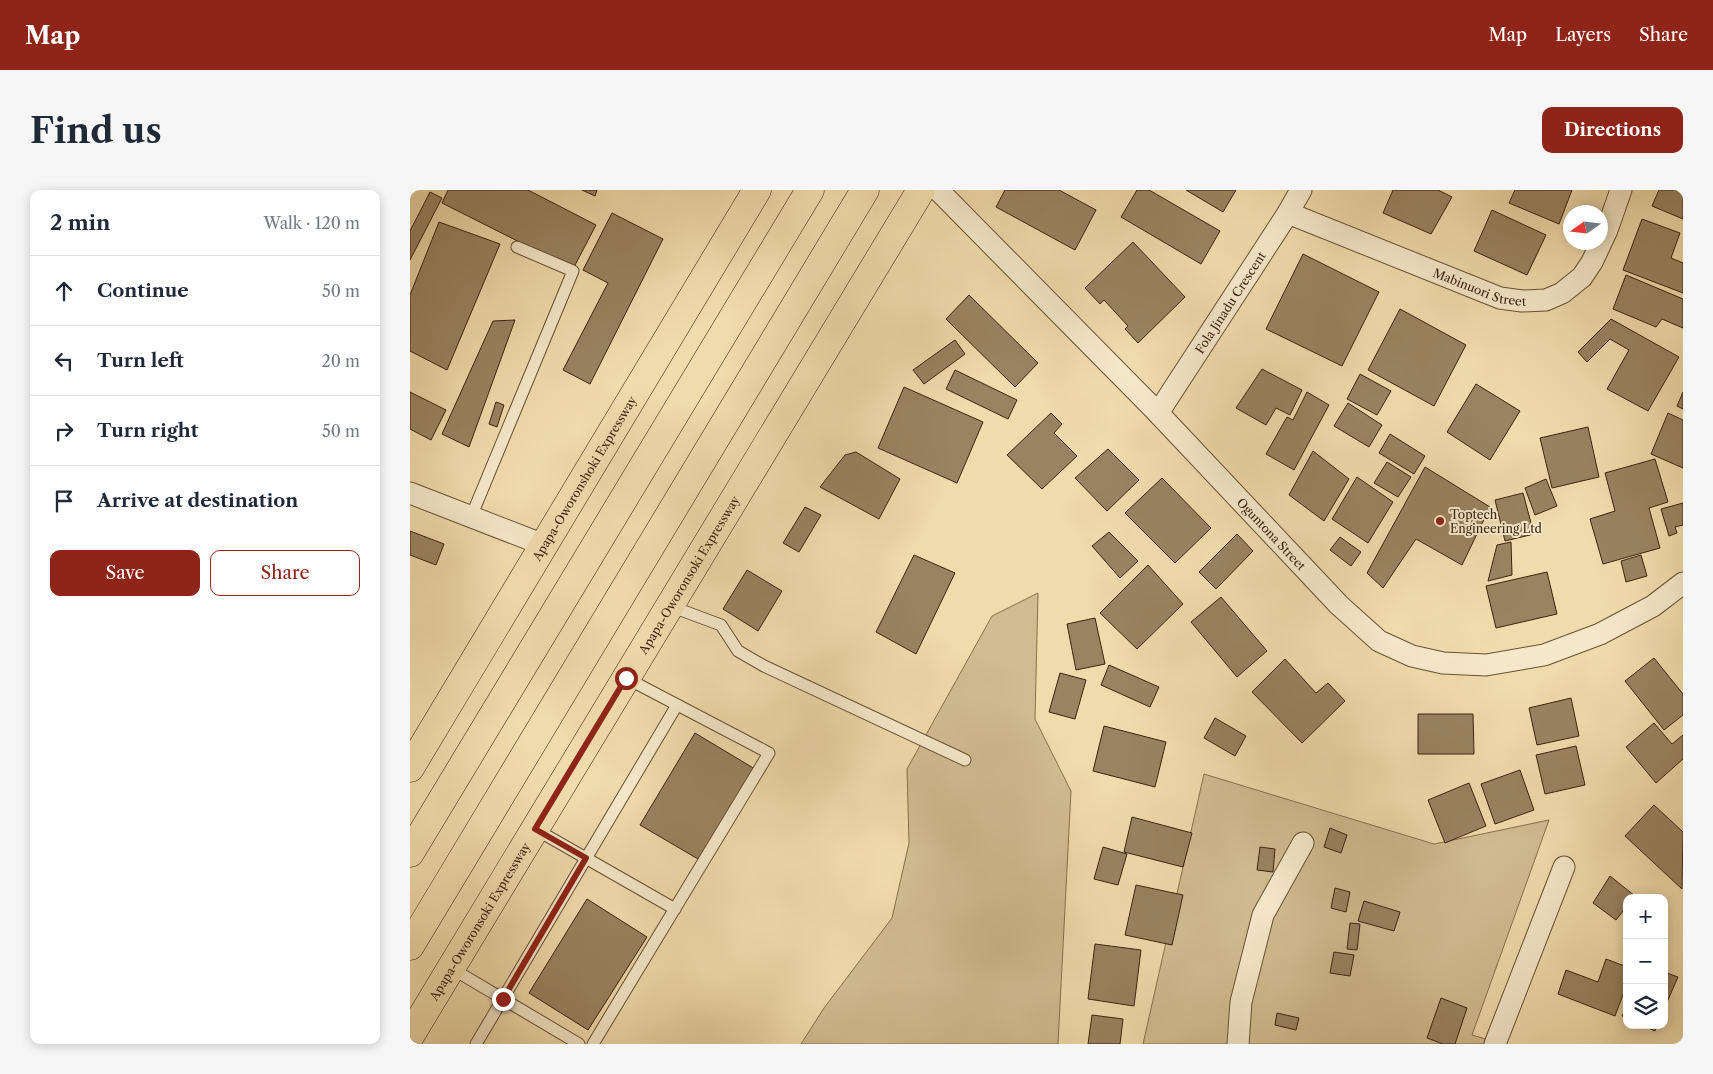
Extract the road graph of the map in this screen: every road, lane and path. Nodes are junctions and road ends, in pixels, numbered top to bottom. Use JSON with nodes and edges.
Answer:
{"nodes":[{"id":1,"x":758,"y":190,"type":"edge"},
{"id":2,"x":810,"y":190,"type":"edge"},
{"id":3,"x":865,"y":190,"type":"edge"},
{"id":4,"x":921,"y":190,"type":"edge"},
{"id":5,"x":938,"y":190,"type":"edge"},
{"id":6,"x":1301,"y":190,"type":"edge"},
{"id":7,"x":1621,"y":190,"type":"edge"},
{"id":8,"x":1288,"y":213,"type":"junction"},
{"id":9,"x":517,"y":247,"type":"dead end"},
{"id":10,"x":1158,"y":413,"type":"junction"},
{"id":11,"x":410,"y":493,"type":"edge"},
{"id":12,"x":470,"y":517,"type":"junction"},
{"id":13,"x":544,"y":545,"type":"junction"},
{"id":14,"x":1683,"y":583,"type":"edge"},
{"id":15,"x":670,"y":606,"type":"junction"},
{"id":16,"x":626,"y":678,"type":"junction"},
{"id":17,"x":677,"y":705,"type":"junction"},
{"id":18,"x":419,"y":740,"type":"edge"},
{"id":19,"x":965,"y":760,"type":"dead end"},
{"id":20,"x":410,"y":768,"type":"edge"},
{"id":21,"x":535,"y":829,"type":"junction"},
{"id":22,"x":1303,"y":843,"type":"dead end"},
{"id":23,"x":410,"y":853,"type":"edge"},
{"id":24,"x":586,"y":858,"type":"junction"},
{"id":25,"x":1564,"y":867,"type":"dead end"},
{"id":26,"x":675,"y":909,"type":"junction"},
{"id":27,"x":410,"y":946,"type":"edge"},
{"id":28,"x":451,"y":968,"type":"junction"},
{"id":29,"x":503,"y":999,"type":"junction"},
{"id":30,"x":410,"y":1036,"type":"edge"},
{"id":31,"x":476,"y":1044,"type":"edge"},
{"id":32,"x":579,"y":1044,"type":"edge"},
{"id":33,"x":593,"y":1044,"type":"edge"},
{"id":34,"x":1238,"y":1044,"type":"edge"},
{"id":35,"x":1495,"y":1044,"type":"edge"}],
"edges":[{"from":1,"to":13,"type":"main road","name":"Apapa-Oworonshoki Expressway"},
{"from":2,"to":23,"type":"main road"},
{"from":3,"to":27,"type":"main road"},
{"from":4,"to":15,"type":"main road","name":"Apapa-Oworonsoki Expressway"},
{"from":5,"to":10,"type":"street","name":"Oguntona Street"},
{"from":6,"to":8,"type":"street","name":"Fola Jinadu Crescent"},
{"from":7,"to":8,"type":"street","name":"Mabinuori Street"},
{"from":8,"to":10,"type":"street","name":"Fola Jinadu Crescent"},
{"from":9,"to":12,"type":"lane"},
{"from":10,"to":14,"type":"street","name":"Oguntona Street"},
{"from":11,"to":12,"type":"street"},
{"from":12,"to":13,"type":"street"},
{"from":13,"to":18,"type":"main road","name":"Apapa-Oworonshoki Expressway"},
{"from":15,"to":16,"type":"main road","name":"Apapa-Oworonsoki Expressway"},
{"from":15,"to":19,"type":"lane"},
{"from":16,"to":17,"type":"lane"},
{"from":16,"to":21,"type":"main road","name":"Apapa-Oworonsoki Expressway"},
{"from":17,"to":24,"type":"lane"},
{"from":17,"to":26,"type":"lane"},
{"from":18,"to":20,"type":"main road","name":"Apapa-Oworonshoki Expressway"},
{"from":21,"to":24,"type":"lane"},
{"from":21,"to":28,"type":"main road","name":"Apapa-Oworonsoki Expressway"},
{"from":22,"to":34,"type":"street"},
{"from":24,"to":26,"type":"lane"},
{"from":24,"to":29,"type":"lane"},
{"from":25,"to":35,"type":"street"},
{"from":26,"to":33,"type":"lane"},
{"from":28,"to":29,"type":"lane"},
{"from":28,"to":30,"type":"main road","name":"Apapa-Oworonsoki Expressway"},
{"from":29,"to":31,"type":"lane"},
{"from":29,"to":32,"type":"lane"}]}
